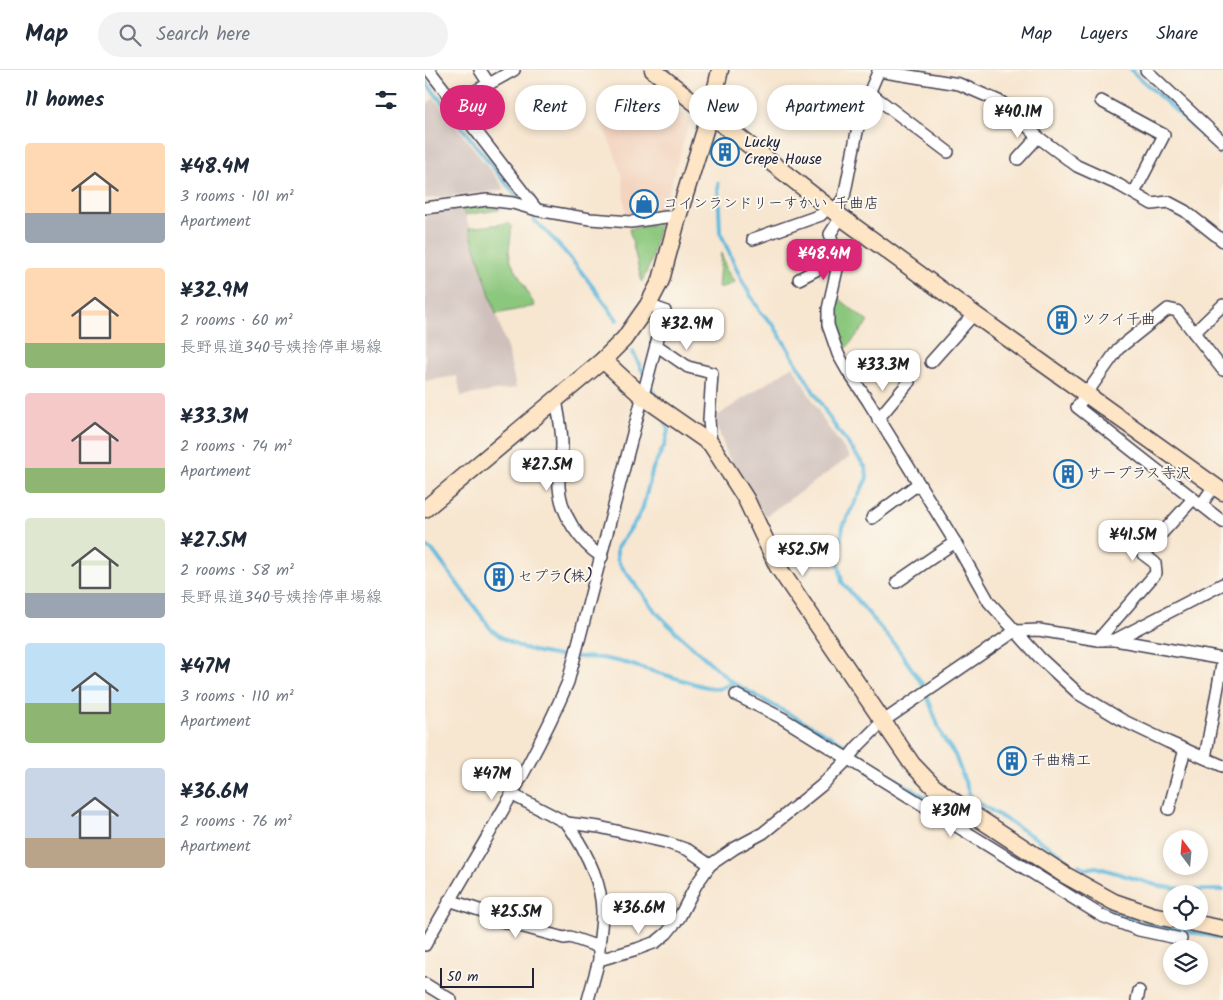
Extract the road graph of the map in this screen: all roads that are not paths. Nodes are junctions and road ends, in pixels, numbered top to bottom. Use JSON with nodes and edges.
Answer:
{"nodes":[{"id":1,"x":429,"y":70,"type":"edge"},
{"id":2,"x":480,"y":70,"type":"edge"},
{"id":3,"x":513,"y":70,"type":"edge"},
{"id":4,"x":653,"y":70,"type":"edge"},
{"id":5,"x":720,"y":70,"type":"edge"},
{"id":6,"x":878,"y":70,"type":"edge"},
{"id":7,"x":1146,"y":70,"type":"edge"},
{"id":8,"x":489,"y":84,"type":"joint"},
{"id":9,"x":440,"y":85,"type":"edge"},
{"id":10,"x":717,"y":85,"type":"edge"},
{"id":11,"x":872,"y":85,"type":"edge"},
{"id":12,"x":689,"y":98,"type":"edge"},
{"id":13,"x":1101,"y":101,"type":"dead end"},
{"id":14,"x":883,"y":104,"type":"edge"},
{"id":15,"x":475,"y":130,"type":"edge"},
{"id":16,"x":705,"y":130,"type":"edge"},
{"id":17,"x":730,"y":130,"type":"edge"},
{"id":18,"x":857,"y":130,"type":"edge"},
{"id":19,"x":1038,"y":137,"type":"junction"},
{"id":20,"x":1223,"y":142,"type":"edge"},
{"id":21,"x":947,"y":152,"type":"dead end"},
{"id":22,"x":1017,"y":159,"type":"dead end"},
{"id":23,"x":1134,"y":193,"type":"junction"},
{"id":24,"x":425,"y":208,"type":"edge"},
{"id":25,"x":537,"y":210,"type":"junction"},
{"id":26,"x":835,"y":212,"type":"junction"},
{"id":27,"x":678,"y":217,"type":"junction"},
{"id":28,"x":753,"y":239,"type":"dead end"},
{"id":29,"x":1222,"y":239,"type":"edge"},
{"id":30,"x":837,"y":259,"type":"junction"},
{"id":31,"x":799,"y":279,"type":"dead end"},
{"id":32,"x":648,"y":305,"type":"junction"},
{"id":33,"x":1223,"y":305,"type":"edge"},
{"id":34,"x":974,"y":314,"type":"junction"},
{"id":35,"x":1194,"y":334,"type":"junction"},
{"id":36,"x":656,"y":345,"type":"junction"},
{"id":37,"x":603,"y":360,"type":"junction"},
{"id":38,"x":931,"y":362,"type":"dead end"},
{"id":39,"x":1223,"y":370,"type":"edge"},
{"id":40,"x":909,"y":382,"type":"dead end"},
{"id":41,"x":1087,"y":394,"type":"junction"},
{"id":42,"x":642,"y":396,"type":"junction"},
{"id":43,"x":556,"y":399,"type":"junction"},
{"id":44,"x":878,"y":419,"type":"junction"},
{"id":45,"x":711,"y":444,"type":"junction"},
{"id":46,"x":1163,"y":449,"type":"junction"},
{"id":47,"x":1151,"y":466,"type":"junction"},
{"id":48,"x":918,"y":484,"type":"junction"},
{"id":49,"x":1219,"y":489,"type":"edge"},
{"id":50,"x":1197,"y":502,"type":"junction"},
{"id":51,"x":425,"y":508,"type":"edge"},
{"id":52,"x":872,"y":518,"type":"dead end"},
{"id":53,"x":1223,"y":522,"type":"edge"},
{"id":54,"x":955,"y":542,"type":"junction"},
{"id":55,"x":602,"y":557,"type":"junction"},
{"id":56,"x":897,"y":582,"type":"dead end"},
{"id":57,"x":1223,"y":584,"type":"edge"},
{"id":58,"x":1015,"y":631,"type":"junction"},
{"id":59,"x":1098,"y":640,"type":"junction"},
{"id":60,"x":1115,"y":640,"type":"junction"},
{"id":61,"x":1223,"y":659,"type":"edge"},
{"id":62,"x":737,"y":695,"type":"dead end"},
{"id":63,"x":882,"y":722,"type":"junction"},
{"id":64,"x":1185,"y":749,"type":"junction"},
{"id":65,"x":852,"y":754,"type":"junction"},
{"id":66,"x":1205,"y":758,"type":"junction"},
{"id":67,"x":1223,"y":766,"type":"edge"},
{"id":68,"x":511,"y":794,"type":"junction"},
{"id":69,"x":1169,"y":809,"type":"dead end"},
{"id":70,"x":567,"y":823,"type":"junction"},
{"id":71,"x":710,"y":865,"type":"junction"},
{"id":72,"x":449,"y":900,"type":"junction"},
{"id":73,"x":1163,"y":917,"type":"edge"},
{"id":74,"x":1208,"y":926,"type":"edge"},
{"id":75,"x":1223,"y":929,"type":"edge"},
{"id":76,"x":1181,"y":939,"type":"dead end"},
{"id":77,"x":425,"y":945,"type":"edge"},
{"id":78,"x":599,"y":947,"type":"junction"},
{"id":79,"x":599,"y":960,"type":"junction"},
{"id":80,"x":425,"y":984,"type":"edge"},
{"id":81,"x":451,"y":1000,"type":"edge"},
{"id":82,"x":588,"y":1000,"type":"edge"}],
"edges":[{"from":1,"to":9,"type":"street"},
{"from":2,"to":8,"type":"street"},
{"from":3,"to":8,"type":"street"},
{"from":4,"to":12,"type":"street"},
{"from":5,"to":10,"type":"street"},
{"from":6,"to":11,"type":"street"},
{"from":6,"to":19,"type":"street"},
{"from":7,"to":20,"type":"street"},
{"from":13,"to":23,"type":"street"},
{"from":14,"to":21,"type":"street"},
{"from":15,"to":25,"type":"street"},
{"from":16,"to":27,"type":"street"},
{"from":17,"to":26,"type":"street"},
{"from":18,"to":26,"type":"street"},
{"from":19,"to":22,"type":"street"},
{"from":19,"to":23,"type":"street"},
{"from":23,"to":29,"type":"street"},
{"from":24,"to":25,"type":"street"},
{"from":25,"to":27,"type":"street"},
{"from":26,"to":28,"type":"street"},
{"from":26,"to":30,"type":"street"},
{"from":26,"to":34,"type":"street"},
{"from":27,"to":32,"type":"street"},
{"from":30,"to":31,"type":"street"},
{"from":30,"to":44,"type":"street"},
{"from":32,"to":36,"type":"street"},
{"from":32,"to":37,"type":"street"},
{"from":33,"to":35,"type":"street"},
{"from":34,"to":38,"type":"street"},
{"from":34,"to":41,"type":"street"},
{"from":35,"to":39,"type":"street"},
{"from":35,"to":41,"type":"street"},
{"from":36,"to":42,"type":"street"},
{"from":36,"to":45,"type":"street"},
{"from":37,"to":42,"type":"street"},
{"from":37,"to":43,"type":"street"},
{"from":40,"to":44,"type":"street"},
{"from":41,"to":46,"type":"street"},
{"from":41,"to":47,"type":"street"},
{"from":42,"to":45,"type":"street"},
{"from":42,"to":55,"type":"street"},
{"from":43,"to":51,"type":"street"},
{"from":43,"to":55,"type":"street"},
{"from":44,"to":48,"type":"street"},
{"from":45,"to":63,"type":"street"},
{"from":46,"to":47,"type":"street"},
{"from":46,"to":49,"type":"street"},
{"from":47,"to":50,"type":"street"},
{"from":48,"to":52,"type":"street"},
{"from":48,"to":54,"type":"street"},
{"from":49,"to":50,"type":"street"},
{"from":50,"to":53,"type":"street"},
{"from":50,"to":59,"type":"street"},
{"from":54,"to":56,"type":"street"},
{"from":54,"to":58,"type":"street"},
{"from":55,"to":68,"type":"street"},
{"from":57,"to":60,"type":"street"},
{"from":58,"to":59,"type":"street"},
{"from":58,"to":63,"type":"street"},
{"from":58,"to":64,"type":"street"},
{"from":59,"to":60,"type":"street"},
{"from":60,"to":61,"type":"street"},
{"from":61,"to":66,"type":"street"},
{"from":62,"to":65,"type":"street"},
{"from":63,"to":65,"type":"street"},
{"from":63,"to":73,"type":"street"},
{"from":64,"to":66,"type":"street"},
{"from":64,"to":69,"type":"street"},
{"from":65,"to":71,"type":"street"},
{"from":65,"to":76,"type":"street"},
{"from":66,"to":67,"type":"street"},
{"from":68,"to":70,"type":"street"},
{"from":68,"to":72,"type":"street"},
{"from":70,"to":71,"type":"street"},
{"from":70,"to":78,"type":"street"},
{"from":71,"to":79,"type":"street"},
{"from":72,"to":77,"type":"street"},
{"from":72,"to":78,"type":"street"},
{"from":74,"to":75,"type":"street"},
{"from":78,"to":79,"type":"street"},
{"from":79,"to":82,"type":"street"},
{"from":80,"to":81,"type":"street"}]}
